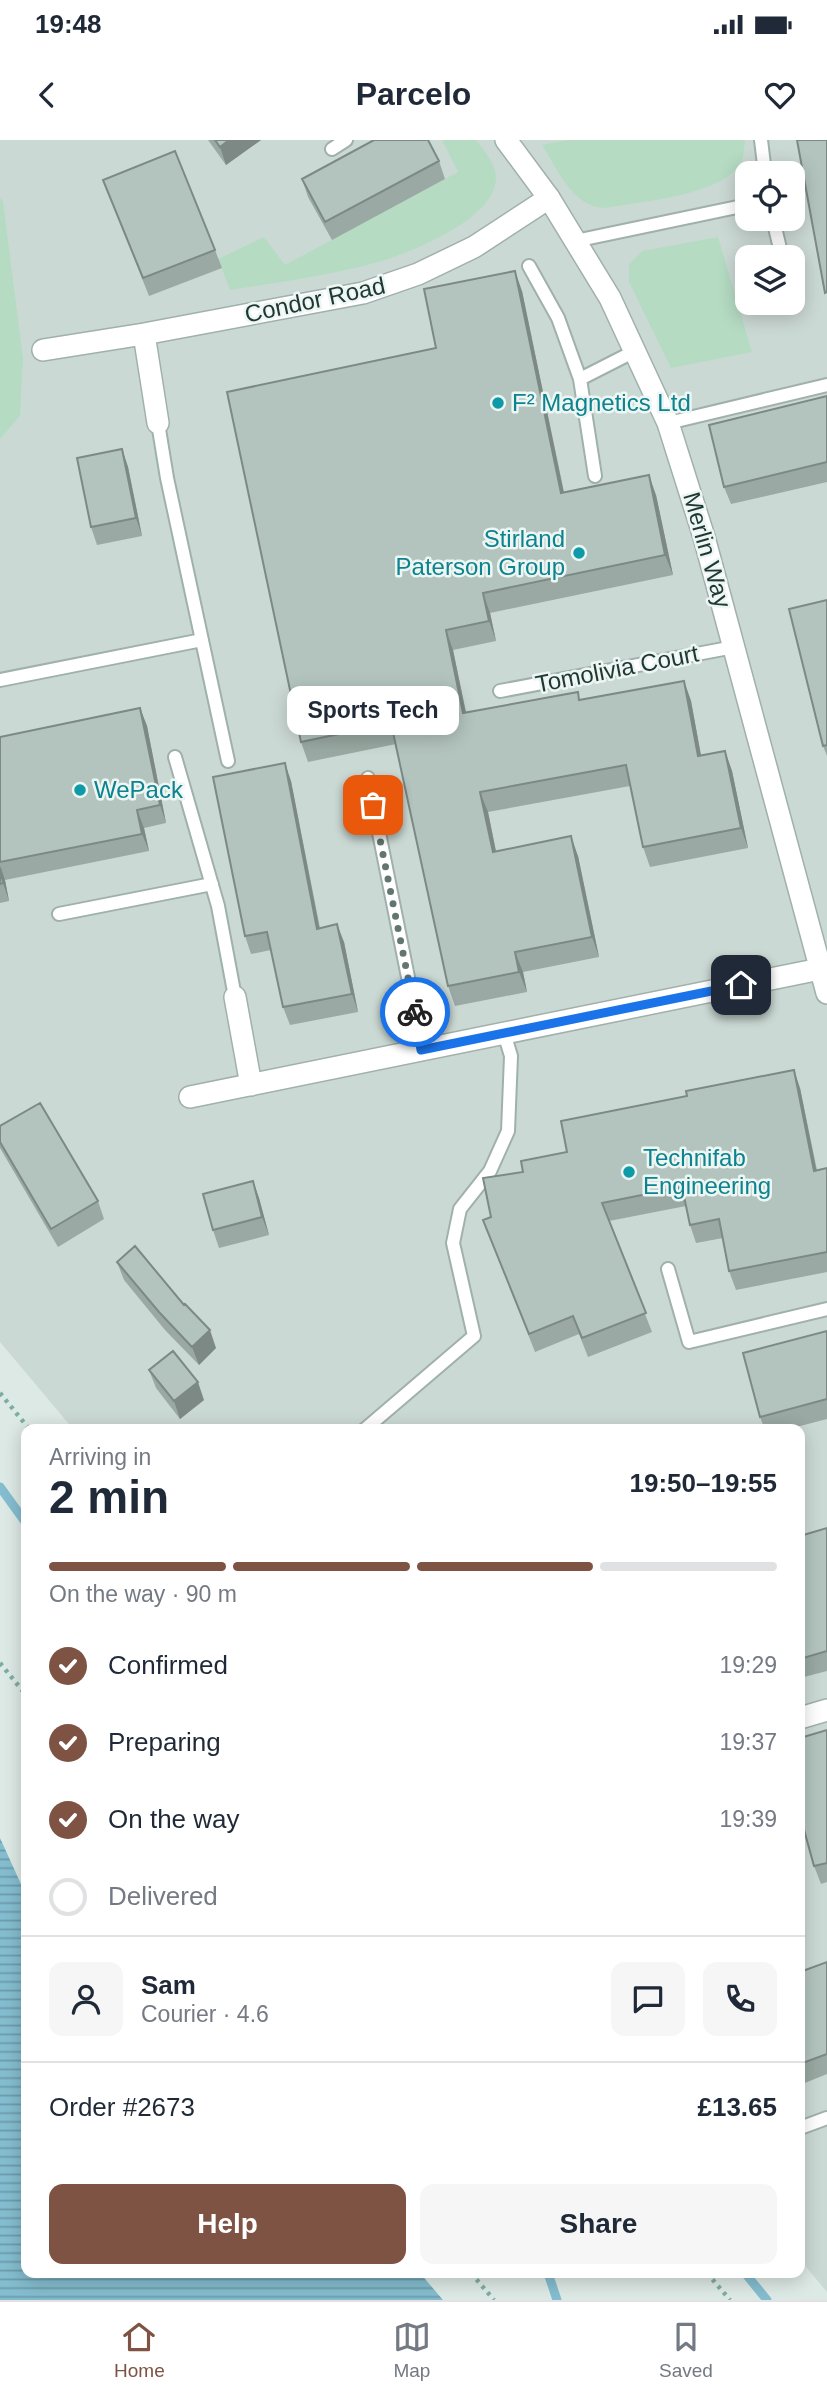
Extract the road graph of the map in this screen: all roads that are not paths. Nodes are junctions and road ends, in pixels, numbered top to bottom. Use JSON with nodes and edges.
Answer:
{"nodes":[{"id":1,"x":346,"y":140,"type":"edge"},
{"id":2,"x":506,"y":140,"type":"edge"},
{"id":3,"x":761,"y":140,"type":"edge"},
{"id":4,"x":332,"y":149,"type":"dead end"},
{"id":5,"x":764,"y":161,"type":"edge"},
{"id":6,"x":549,"y":198,"type":"junction"},
{"id":7,"x":735,"y":208,"type":"edge"},
{"id":8,"x":575,"y":241,"type":"junction"},
{"id":9,"x":529,"y":266,"type":"dead end"},
{"id":10,"x":144,"y":334,"type":"junction"},
{"id":11,"x":43,"y":350,"type":"dead end"},
{"id":12,"x":635,"y":351,"type":"junction"},
{"id":13,"x":580,"y":379,"type":"junction"},
{"id":14,"x":827,"y":385,"type":"edge"},
{"id":15,"x":159,"y":423,"type":"joint"},
{"id":16,"x":668,"y":423,"type":"junction"},
{"id":17,"x":595,"y":476,"type":"dead end"},
{"id":18,"x":202,"y":640,"type":"junction"},
{"id":19,"x":734,"y":647,"type":"junction"},
{"id":20,"x":0,"y":680,"type":"edge"},
{"id":21,"x":500,"y":691,"type":"dead end"},
{"id":22,"x":175,"y":757,"type":"dead end"},
{"id":23,"x":228,"y":761,"type":"dead end"},
{"id":24,"x":368,"y":778,"type":"dead end"},
{"id":25,"x":212,"y":884,"type":"junction"},
{"id":26,"x":58,"y":914,"type":"dead end"},
{"id":27,"x":820,"y":969,"type":"junction"},
{"id":28,"x":827,"y":993,"type":"edge"},
{"id":29,"x":235,"y":997,"type":"joint"},
{"id":30,"x":504,"y":1033,"type":"junction"},
{"id":31,"x":421,"y":1050,"type":"junction"},
{"id":32,"x":251,"y":1085,"type":"junction"},
{"id":33,"x":190,"y":1097,"type":"dead end"},
{"id":34,"x":668,"y":1269,"type":"dead end"},
{"id":35,"x":827,"y":1309,"type":"edge"},
{"id":36,"x":371,"y":1424,"type":"edge"},
{"id":37,"x":827,"y":1710,"type":"edge"},
{"id":38,"x":805,"y":1716,"type":"edge"},
{"id":39,"x":827,"y":2118,"type":"edge"},
{"id":40,"x":805,"y":2126,"type":"edge"}],
"edges":[{"from":1,"to":4,"type":"lane"},
{"from":2,"to":6,"type":"street","name":"Merlin Way"},
{"from":3,"to":5,"type":"lane"},
{"from":6,"to":8,"type":"street","name":"Merlin Way"},
{"from":6,"to":10,"type":"street","name":"Condor Road"},
{"from":7,"to":8,"type":"lane"},
{"from":8,"to":12,"type":"street","name":"Merlin Way"},
{"from":9,"to":13,"type":"lane"},
{"from":10,"to":11,"type":"street","name":"Condor Road"},
{"from":10,"to":15,"type":"street"},
{"from":12,"to":13,"type":"lane"},
{"from":12,"to":16,"type":"street","name":"Merlin Way"},
{"from":13,"to":17,"type":"lane"},
{"from":14,"to":16,"type":"lane"},
{"from":15,"to":18,"type":"lane"},
{"from":16,"to":19,"type":"street","name":"Merlin Way"},
{"from":18,"to":20,"type":"lane"},
{"from":18,"to":23,"type":"lane"},
{"from":19,"to":21,"type":"lane","name":"Tomolivia Court"},
{"from":19,"to":27,"type":"street","name":"Merlin Way"},
{"from":22,"to":25,"type":"lane"},
{"from":24,"to":31,"type":"lane"},
{"from":25,"to":26,"type":"lane"},
{"from":25,"to":29,"type":"lane"},
{"from":27,"to":28,"type":"street","name":"Merlin Way"},
{"from":27,"to":30,"type":"street"},
{"from":29,"to":32,"type":"street"},
{"from":30,"to":31,"type":"street"},
{"from":30,"to":36,"type":"lane"},
{"from":31,"to":32,"type":"street"},
{"from":32,"to":33,"type":"street"},
{"from":34,"to":35,"type":"lane"},
{"from":37,"to":38,"type":"street"},
{"from":39,"to":40,"type":"lane"}]}
